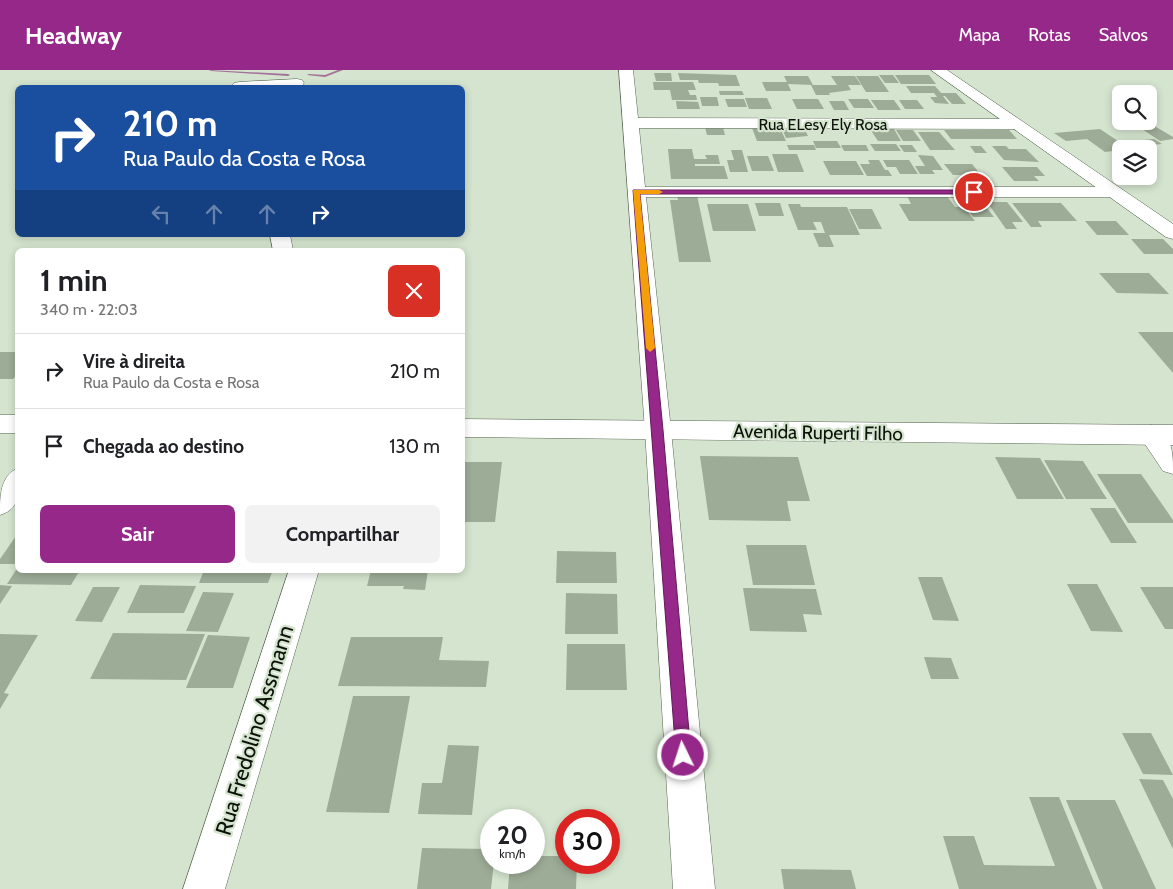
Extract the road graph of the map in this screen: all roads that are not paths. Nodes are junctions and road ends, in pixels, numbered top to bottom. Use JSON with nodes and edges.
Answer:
{"nodes":[{"id":1,"x":626,"y":70,"type":"edge"},
{"id":2,"x":938,"y":70,"type":"edge"},
{"id":3,"x":298,"y":80,"type":"edge"},
{"id":4,"x":249,"y":85,"type":"edge"},
{"id":5,"x":630,"y":123,"type":"junction"},
{"id":6,"x":1016,"y":124,"type":"junction"},
{"id":7,"x":636,"y":192,"type":"junction"},
{"id":8,"x":1113,"y":192,"type":"junction"},
{"id":9,"x":1173,"y":233,"type":"edge"},
{"id":10,"x":0,"y":424,"type":"edge"},
{"id":11,"x":15,"y":424,"type":"edge"},
{"id":12,"x":465,"y":428,"type":"edge"},
{"id":13,"x":658,"y":430,"type":"junction"},
{"id":14,"x":1162,"y":435,"type":"edge"},
{"id":15,"x":1173,"y":464,"type":"edge"},
{"id":16,"x":15,"y":483,"type":"edge"},
{"id":17,"x":0,"y":504,"type":"edge"},
{"id":18,"x":303,"y":573,"type":"edge"},
{"id":19,"x":204,"y":889,"type":"edge"},
{"id":20,"x":694,"y":889,"type":"edge"}],
"edges":[{"from":1,"to":5,"type":"street"},
{"from":2,"to":6,"type":"street"},
{"from":3,"to":4,"type":"street"},
{"from":5,"to":6,"type":"street","name":"Rua ELesy Ely Rosa"},
{"from":5,"to":7,"type":"street"},
{"from":6,"to":8,"type":"street"},
{"from":7,"to":8,"type":"street"},
{"from":7,"to":13,"type":"street"},
{"from":8,"to":9,"type":"street"},
{"from":10,"to":11,"type":"street"},
{"from":12,"to":13,"type":"street","name":"Avenida Ruperti Filho"},
{"from":13,"to":14,"type":"street","name":"Avenida Ruperti Filho"},
{"from":13,"to":20,"type":"street"},
{"from":14,"to":15,"type":"street"},
{"from":16,"to":17,"type":"street"},
{"from":18,"to":19,"type":"street","name":"Rua Fredolino Assmann"}]}
